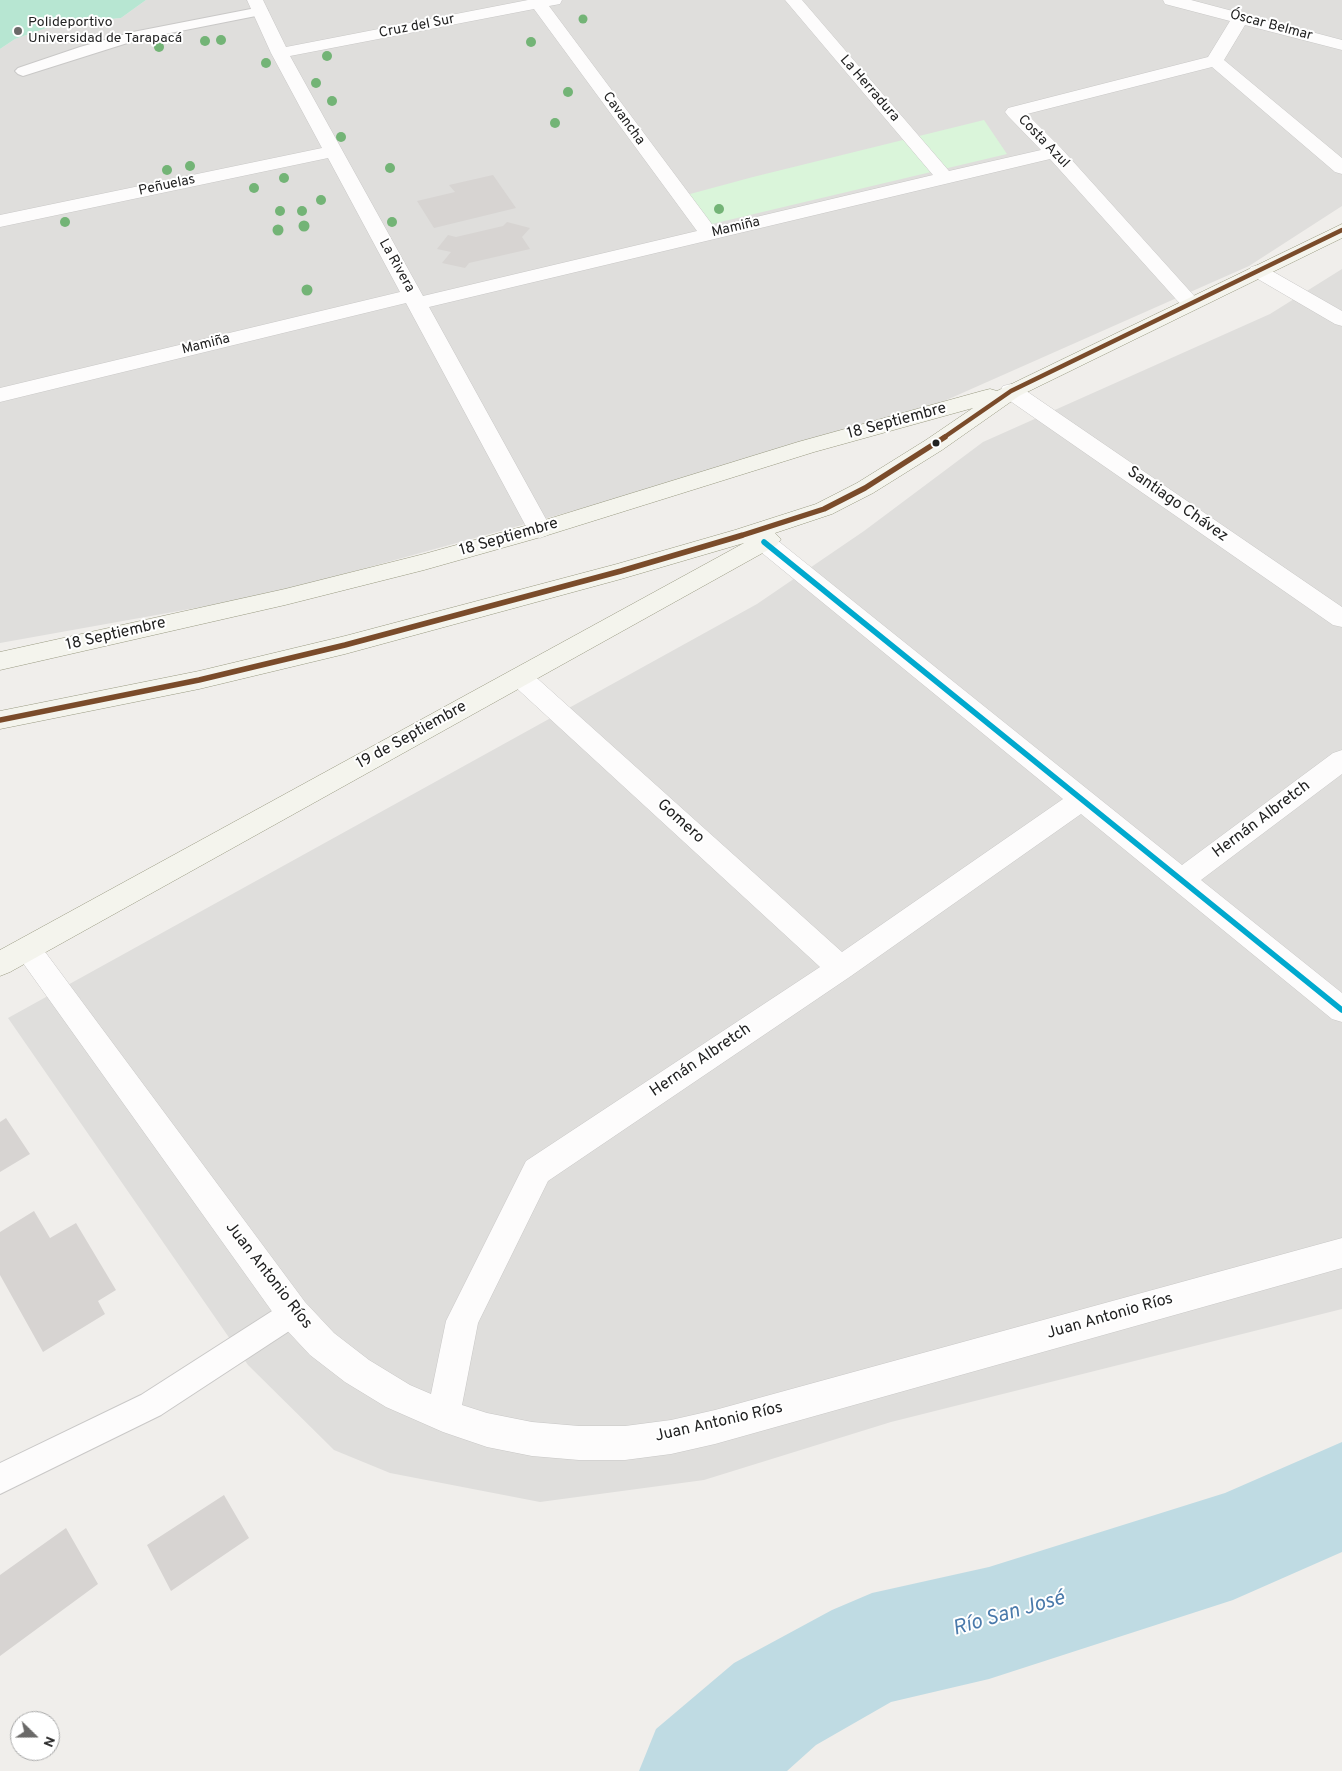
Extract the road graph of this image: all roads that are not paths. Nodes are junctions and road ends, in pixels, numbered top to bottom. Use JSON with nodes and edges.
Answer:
{"nodes":[{"id":1,"x":793,"y":0,"type":"edge"},
{"id":2,"x":1171,"y":0,"type":"edge"},
{"id":3,"x":546,"y":2,"type":"edge"},
{"id":4,"x":258,"y":5,"type":"edge"},
{"id":5,"x":1240,"y":18,"type":"junction"},
{"id":6,"x":1342,"y":45,"type":"edge"},
{"id":7,"x":280,"y":53,"type":"junction"},
{"id":8,"x":1215,"y":61,"type":"junction"},
{"id":9,"x":23,"y":71,"type":"dead end"},
{"id":10,"x":334,"y":151,"type":"junction"},
{"id":11,"x":1054,"y":152,"type":"junction"},
{"id":12,"x":1342,"y":168,"type":"edge"},
{"id":13,"x":945,"y":178,"type":"junction"},
{"id":14,"x":0,"y":221,"type":"edge"},
{"id":15,"x":1342,"y":230,"type":"edge"},
{"id":16,"x":709,"y":234,"type":"junction"},
{"id":17,"x":1258,"y":271,"type":"junction"},
{"id":18,"x":415,"y":299,"type":"junction"},
{"id":19,"x":1190,"y":303,"type":"junction"},
{"id":20,"x":1342,"y":320,"type":"edge"},
{"id":21,"x":1011,"y":391,"type":"junction"},
{"id":22,"x":0,"y":395,"type":"edge"},
{"id":23,"x":824,"y":509,"type":"junction"},
{"id":24,"x":540,"y":530,"type":"junction"},
{"id":25,"x":764,"y":542,"type":"junction"},
{"id":26,"x":1342,"y":619,"type":"edge"},
{"id":27,"x":0,"y":661,"type":"edge"},
{"id":28,"x":520,"y":677,"type":"junction"},
{"id":29,"x":0,"y":720,"type":"edge"},
{"id":30,"x":1342,"y":760,"type":"edge"},
{"id":31,"x":1081,"y":800,"type":"junction"},
{"id":32,"x":1181,"y":880,"type":"junction"},
{"id":33,"x":28,"y":949,"type":"junction"},
{"id":34,"x":0,"y":964,"type":"edge"},
{"id":35,"x":841,"y":968,"type":"junction"},
{"id":36,"x":1342,"y":1010,"type":"edge"},
{"id":37,"x":1342,"y":1253,"type":"edge"},
{"id":38,"x":293,"y":1313,"type":"junction"},
{"id":39,"x":443,"y":1416,"type":"junction"},
{"id":40,"x":0,"y":1479,"type":"edge"}],
"edges":[{"from":1,"to":13,"type":"street","name":"La Herradura"},
{"from":2,"to":5,"type":"street","name":"Óscar Belmar"},
{"from":3,"to":7,"type":"street","name":"Cruz del Sur"},
{"from":3,"to":16,"type":"street","name":"Cavancha"},
{"from":4,"to":7,"type":"street","name":"La Rivera"},
{"from":4,"to":9,"type":"lane"},
{"from":5,"to":6,"type":"street","name":"Óscar Belmar"},
{"from":5,"to":8,"type":"street"},
{"from":7,"to":10,"type":"street","name":"La Rivera"},
{"from":8,"to":11,"type":"street","name":"Costa Azul"},
{"from":8,"to":12,"type":"street"},
{"from":10,"to":14,"type":"street","name":"Peñuelas"},
{"from":10,"to":18,"type":"street","name":"La Rivera"},
{"from":11,"to":13,"type":"street","name":"Mamiña"},
{"from":11,"to":19,"type":"street","name":"Costa Azul"},
{"from":13,"to":16,"type":"street","name":"Mamiña"},
{"from":15,"to":17,"type":"main road"},
{"from":16,"to":18,"type":"street","name":"Mamiña"},
{"from":17,"to":19,"type":"main road"},
{"from":17,"to":20,"type":"street"},
{"from":18,"to":22,"type":"street","name":"Mamiña"},
{"from":18,"to":24,"type":"street","name":"La Rivera"},
{"from":19,"to":21,"type":"main road"},
{"from":21,"to":23,"type":"main road","name":"18 Septiembre"},
{"from":21,"to":24,"type":"main road","name":"18 Septiembre"},
{"from":21,"to":26,"type":"street","name":"Santiago Chávez"},
{"from":23,"to":25,"type":"main road","name":"19 de Septiembre"},
{"from":23,"to":29,"type":"main road","name":"18 Septiembre"},
{"from":24,"to":27,"type":"main road","name":"18 Septiembre"},
{"from":25,"to":28,"type":"main road","name":"19 de Septiembre"},
{"from":25,"to":31,"type":"street"},
{"from":28,"to":33,"type":"main road","name":"19 de Septiembre"},
{"from":28,"to":35,"type":"street","name":"Gomero"},
{"from":30,"to":32,"type":"street","name":"Hernán Albretch"},
{"from":31,"to":32,"type":"street"},
{"from":31,"to":35,"type":"street","name":"Hernán Albretch"},
{"from":32,"to":36,"type":"street"},
{"from":33,"to":34,"type":"main road","name":"19 de Septiembre"},
{"from":33,"to":38,"type":"street","name":"Juan Antonio Ríos"},
{"from":35,"to":39,"type":"street","name":"Hernán Albretch"},
{"from":37,"to":39,"type":"street","name":"Juan Antonio Ríos"},
{"from":38,"to":39,"type":"street","name":"Juan Antonio Ríos"},
{"from":38,"to":40,"type":"lane"}]}
